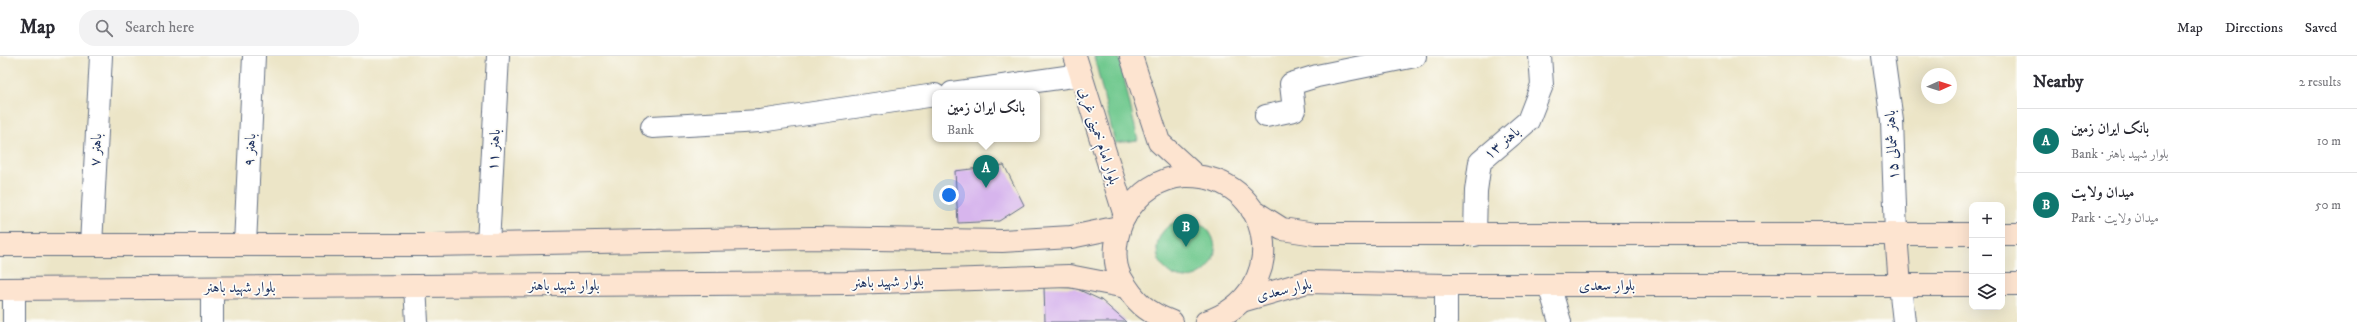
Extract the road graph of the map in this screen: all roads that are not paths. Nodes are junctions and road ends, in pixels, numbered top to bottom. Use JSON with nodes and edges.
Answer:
{"nodes":[{"id":1,"x":101,"y":56,"type":"edge"},
{"id":2,"x":254,"y":56,"type":"edge"},
{"id":3,"x":498,"y":56,"type":"edge"},
{"id":4,"x":1131,"y":56,"type":"edge"},
{"id":5,"x":1415,"y":56,"type":"edge"},
{"id":6,"x":1540,"y":56,"type":"edge"},
{"id":7,"x":1883,"y":56,"type":"edge"},
{"id":8,"x":1077,"y":65,"type":"edge"},
{"id":9,"x":965,"y":90,"type":"edge"},
{"id":10,"x":932,"y":96,"type":"edge"},
{"id":11,"x":1266,"y":116,"type":"dead end"},
{"id":12,"x":652,"y":127,"type":"dead end"},
{"id":13,"x":1196,"y":176,"type":"junction"},
{"id":14,"x":1252,"y":210,"type":"junction"},
{"id":15,"x":1122,"y":221,"type":"junction"},
{"id":16,"x":1896,"y":234,"type":"junction"},
{"id":17,"x":1969,"y":234,"type":"edge"},
{"id":18,"x":2005,"y":234,"type":"edge"},
{"id":19,"x":2017,"y":234,"type":"edge"},
{"id":20,"x":1475,"y":235,"type":"junction"},
{"id":21,"x":245,"y":244,"type":"junction"},
{"id":22,"x":488,"y":244,"type":"junction"},
{"id":23,"x":0,"y":245,"type":"edge"},
{"id":24,"x":91,"y":245,"type":"junction"},
{"id":25,"x":1969,"y":284,"type":"edge"},
{"id":26,"x":2005,"y":284,"type":"edge"},
{"id":27,"x":2017,"y":284,"type":"edge"},
{"id":28,"x":1446,"y":285,"type":"junction"},
{"id":29,"x":1549,"y":285,"type":"junction"},
{"id":30,"x":1900,"y":285,"type":"junction"},
{"id":31,"x":415,"y":286,"type":"junction"},
{"id":32,"x":1126,"y":287,"type":"junction"},
{"id":33,"x":212,"y":288,"type":"junction"},
{"id":34,"x":7,"y":289,"type":"edge"},
{"id":35,"x":1240,"y":309,"type":"edge"},
{"id":36,"x":1154,"y":318,"type":"edge"},
{"id":37,"x":14,"y":322,"type":"edge"},
{"id":38,"x":212,"y":322,"type":"edge"},
{"id":39,"x":417,"y":322,"type":"edge"},
{"id":40,"x":1172,"y":322,"type":"edge"},
{"id":41,"x":1206,"y":322,"type":"edge"},
{"id":42,"x":1446,"y":322,"type":"edge"},
{"id":43,"x":1560,"y":322,"type":"edge"},
{"id":44,"x":1904,"y":322,"type":"edge"}],
"edges":[{"from":1,"to":24,"type":"street","name":"باهنر ۷"},
{"from":2,"to":21,"type":"street","name":"باهنر ۹"},
{"from":3,"to":22,"type":"street","name":"باهنر ۱۱"},
{"from":4,"to":13,"type":"main road"},
{"from":5,"to":11,"type":"street"},
{"from":6,"to":20,"type":"street","name":"باهنر ۱۳"},
{"from":7,"to":16,"type":"street","name":"باهنر شمالی ۱۵"},
{"from":8,"to":9,"type":"street"},
{"from":8,"to":15,"type":"main road","name":"بلوار امام خمینی غربی"},
{"from":10,"to":12,"type":"street"},
{"from":13,"to":14,"type":"main road"},
{"from":13,"to":15,"type":"main road"},
{"from":14,"to":20,"type":"main road"},
{"from":14,"to":35,"type":"main road"},
{"from":15,"to":22,"type":"main road"},
{"from":15,"to":32,"type":"main road"},
{"from":16,"to":17,"type":"main road"},
{"from":16,"to":20,"type":"main road"},
{"from":16,"to":30,"type":"main road"},
{"from":18,"to":19,"type":"main road"},
{"from":21,"to":22,"type":"main road"},
{"from":21,"to":24,"type":"main road"},
{"from":23,"to":24,"type":"main road"},
{"from":25,"to":30,"type":"main road","name":"بلوار سعدی"},
{"from":26,"to":27,"type":"main road"},
{"from":28,"to":29,"type":"main road","name":"بلوار سعدی"},
{"from":28,"to":35,"type":"main road","name":"بلوار سعدی"},
{"from":28,"to":42,"type":"street"},
{"from":29,"to":30,"type":"main road","name":"بلوار سعدی"},
{"from":29,"to":43,"type":"street"},
{"from":30,"to":44,"type":"street"},
{"from":31,"to":32,"type":"main road","name":"بلوار شهید باهنر"},
{"from":31,"to":33,"type":"main road","name":"بلوار شهید باهنر"},
{"from":31,"to":39,"type":"street"},
{"from":32,"to":36,"type":"main road"},
{"from":33,"to":34,"type":"main road","name":"بلوار شهید باهنر"},
{"from":33,"to":38,"type":"street"},
{"from":34,"to":37,"type":"street"},
{"from":35,"to":41,"type":"main road"},
{"from":36,"to":40,"type":"main road"}]}
